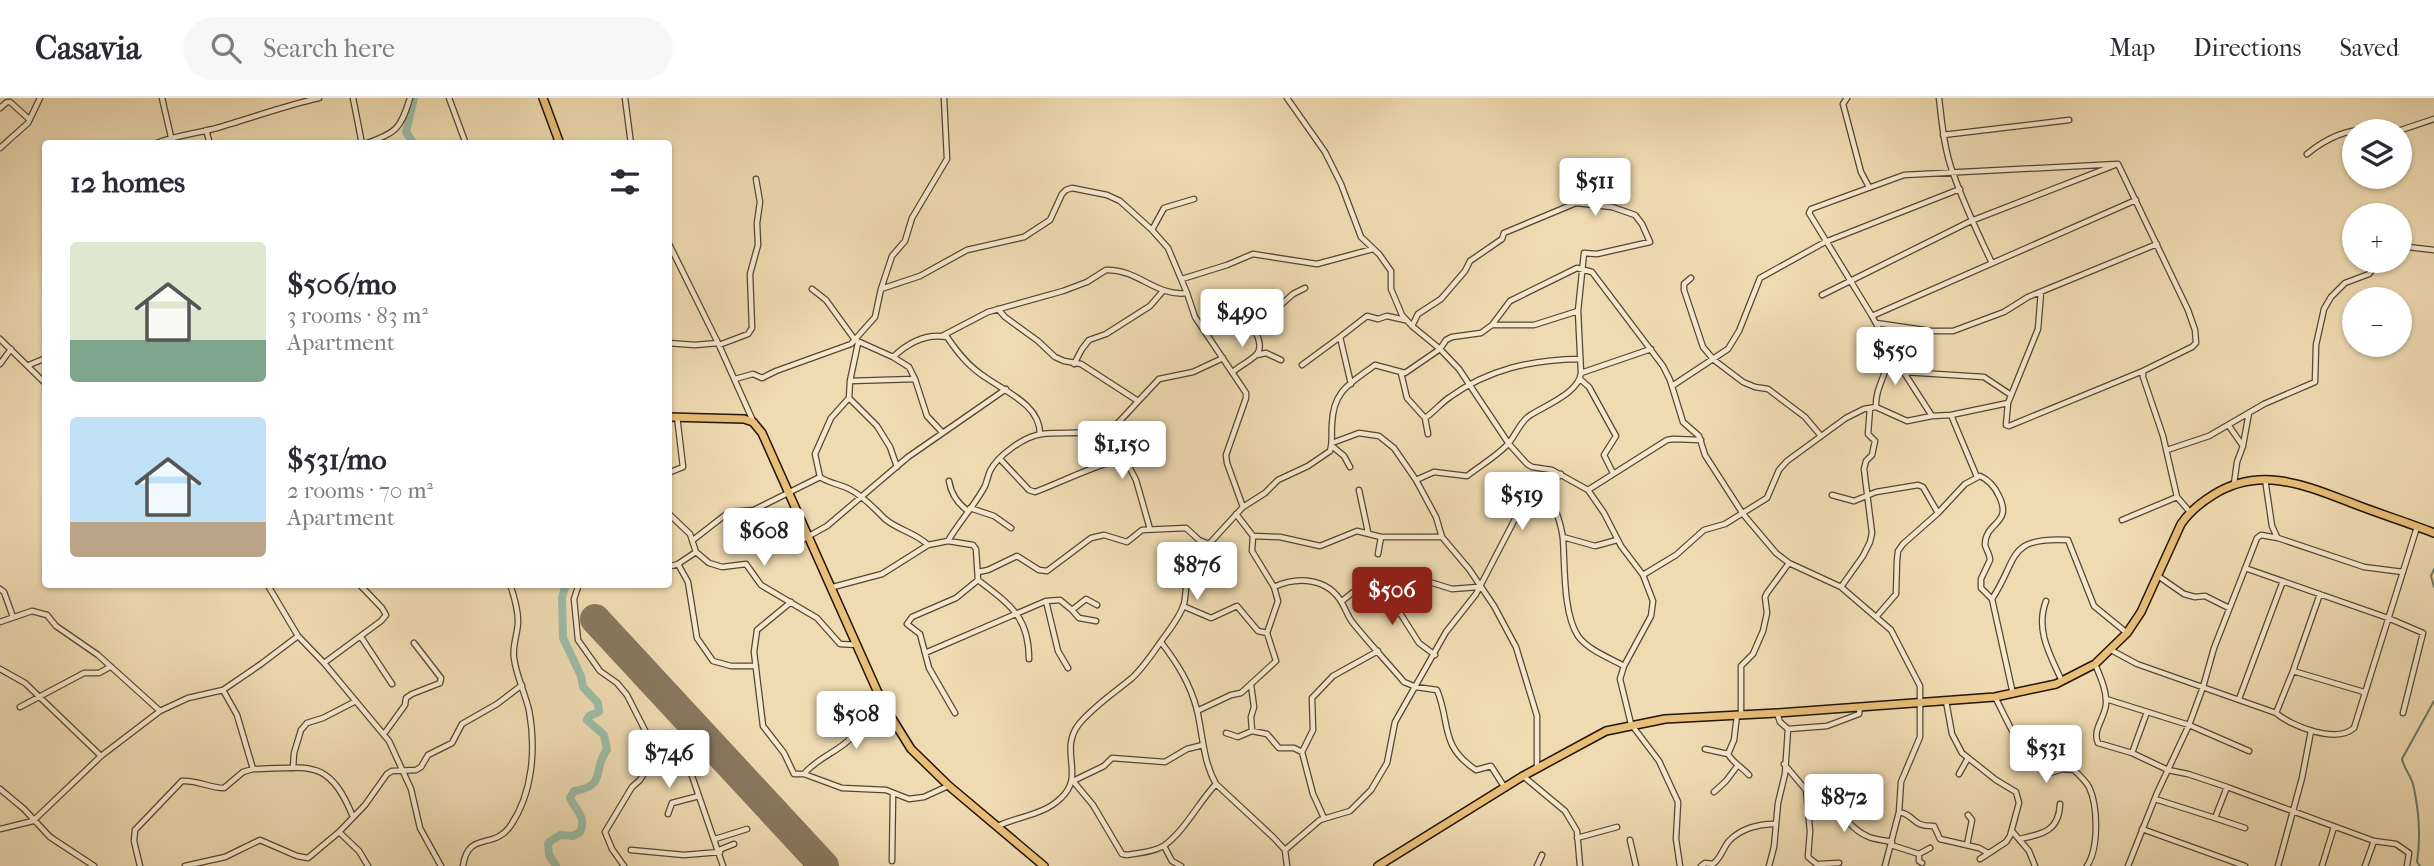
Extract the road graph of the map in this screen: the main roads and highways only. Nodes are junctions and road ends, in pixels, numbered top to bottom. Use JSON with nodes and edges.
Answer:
{"nodes":[{"id":1,"x":543,"y":98,"type":"edge"},
{"id":2,"x":559,"y":140,"type":"edge"},
{"id":3,"x":673,"y":416,"type":"edge"},
{"id":4,"x":2434,"y":533,"type":"edge"},
{"id":5,"x":1044,"y":866,"type":"edge"},
{"id":6,"x":1378,"y":866,"type":"edge"}],
"edges":[{"from":1,"to":2,"type":"main road"},
{"from":3,"to":5,"type":"main road"},
{"from":4,"to":6,"type":"main road"}]}
